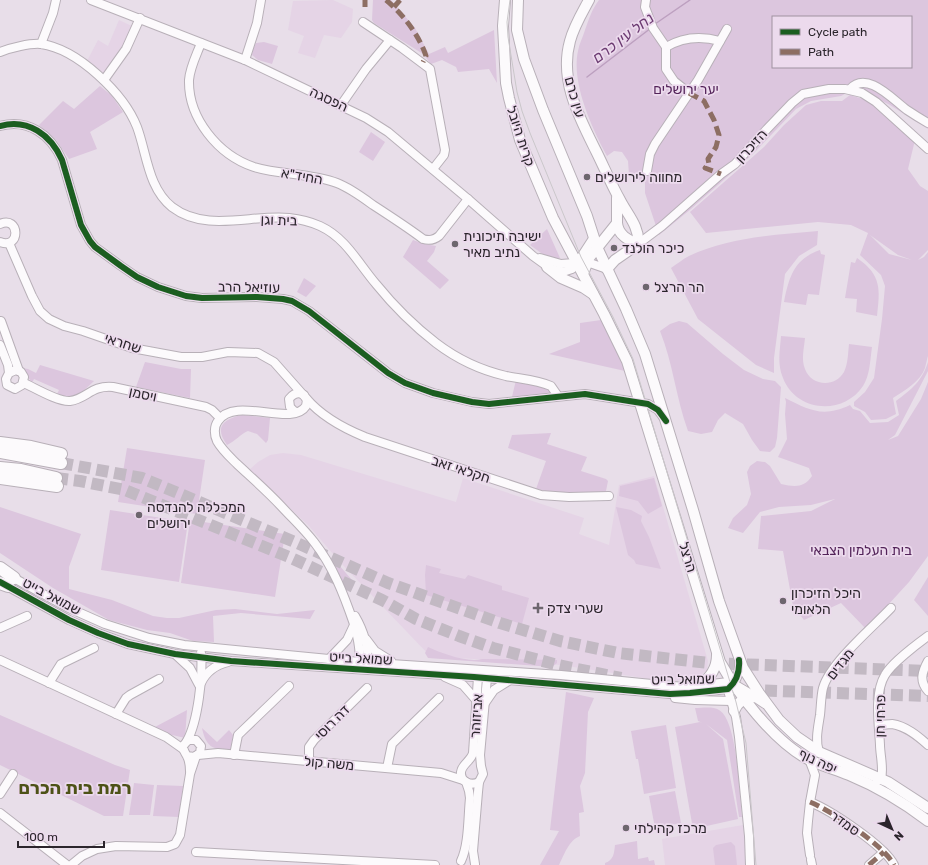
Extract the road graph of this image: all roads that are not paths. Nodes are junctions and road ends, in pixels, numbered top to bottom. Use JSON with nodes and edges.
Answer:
{"nodes":[{"id":1,"x":56,"y":0,"type":"edge"},
{"id":2,"x":91,"y":0,"type":"edge"},
{"id":3,"x":261,"y":0,"type":"edge"},
{"id":4,"x":505,"y":0,"type":"edge"},
{"id":5,"x":518,"y":0,"type":"edge"},
{"id":6,"x":589,"y":0,"type":"edge"},
{"id":7,"x":646,"y":0,"type":"edge"},
{"id":8,"x":140,"y":18,"type":"junction"},
{"id":9,"x":363,"y":22,"type":"dead end"},
{"id":10,"x":727,"y":29,"type":"dead end"},
{"id":11,"x":390,"y":40,"type":"junction"},
{"id":12,"x":720,"y":41,"type":"junction"},
{"id":13,"x":201,"y":42,"type":"junction"},
{"id":14,"x":41,"y":44,"type":"junction"},
{"id":15,"x":666,"y":47,"type":"junction"},
{"id":16,"x":0,"y":52,"type":"edge"},
{"id":17,"x":245,"y":60,"type":"junction"},
{"id":18,"x":104,"y":80,"type":"junction"},
{"id":19,"x":850,"y":89,"type":"junction"},
{"id":20,"x":689,"y":93,"type":"junction"},
{"id":21,"x":341,"y":105,"type":"junction"},
{"id":22,"x":928,"y":123,"type":"edge"},
{"id":23,"x":0,"y":126,"type":"edge"},
{"id":24,"x":917,"y":138,"type":"junction"},
{"id":25,"x":928,"y":138,"type":"edge"},
{"id":26,"x":928,"y":149,"type":"edge"},
{"id":27,"x":433,"y":169,"type":"junction"},
{"id":28,"x":647,"y":171,"type":"dead end"},
{"id":29,"x":616,"y":192,"type":"junction"},
{"id":30,"x":468,"y":199,"type":"junction"},
{"id":31,"x":589,"y":223,"type":"junction"},
{"id":32,"x":617,"y":223,"type":"junction"},
{"id":33,"x":0,"y":224,"type":"edge"},
{"id":34,"x":662,"y":226,"type":"junction"},
{"id":35,"x":635,"y":227,"type":"junction"},
{"id":36,"x":0,"y":242,"type":"edge"},
{"id":37,"x":595,"y":242,"type":"junction"},
{"id":38,"x":9,"y":243,"type":"junction"},
{"id":39,"x":638,"y":244,"type":"junction"},
{"id":40,"x":533,"y":256,"type":"junction"},
{"id":41,"x":582,"y":263,"type":"junction"},
{"id":42,"x":547,"y":267,"type":"junction"},
{"id":43,"x":607,"y":269,"type":"junction"},
{"id":44,"x":594,"y":295,"type":"junction"},
{"id":45,"x":0,"y":321,"type":"edge"},
{"id":46,"x":0,"y":345,"type":"edge"},
{"id":47,"x":280,"y":368,"type":"junction"},
{"id":48,"x":19,"y":371,"type":"junction"},
{"id":49,"x":9,"y":373,"type":"junction"},
{"id":50,"x":24,"y":383,"type":"junction"},
{"id":51,"x":558,"y":396,"type":"junction"},
{"id":52,"x":305,"y":397,"type":"junction"},
{"id":53,"x":289,"y":399,"type":"junction"},
{"id":54,"x":641,"y":405,"type":"junction"},
{"id":55,"x":299,"y":411,"type":"junction"},
{"id":56,"x":266,"y":412,"type":"junction"},
{"id":57,"x":320,"y":412,"type":"junction"},
{"id":58,"x":220,"y":418,"type":"junction"},
{"id":59,"x":666,"y":421,"type":"junction"},
{"id":60,"x":0,"y":442,"type":"edge"},
{"id":61,"x":0,"y":452,"type":"edge"},
{"id":62,"x":0,"y":468,"type":"edge"},
{"id":63,"x":0,"y":478,"type":"edge"},
{"id":64,"x":609,"y":496,"type":"dead end"},
{"id":65,"x":0,"y":568,"type":"edge"},
{"id":66,"x":0,"y":571,"type":"edge"},
{"id":67,"x":6,"y":582,"type":"edge"},
{"id":68,"x":345,"y":598,"type":"junction"},
{"id":69,"x":891,"y":608,"type":"dead end"},
{"id":70,"x":27,"y":616,"type":"dead end"},
{"id":71,"x":354,"y":625,"type":"junction"},
{"id":72,"x":0,"y":628,"type":"edge"},
{"id":73,"x":364,"y":634,"type":"junction"},
{"id":74,"x":928,"y":636,"type":"edge"},
{"id":75,"x":198,"y":647,"type":"junction"},
{"id":76,"x":94,"y":648,"type":"dead end"},
{"id":77,"x":175,"y":654,"type":"junction"},
{"id":78,"x":717,"y":655,"type":"junction"},
{"id":79,"x":201,"y":658,"type":"junction"},
{"id":80,"x":329,"y":659,"type":"junction"},
{"id":81,"x":0,"y":660,"type":"edge"},
{"id":82,"x":739,"y":660,"type":"junction"},
{"id":83,"x":231,"y":661,"type":"junction"},
{"id":84,"x":928,"y":661,"type":"edge"},
{"id":85,"x":396,"y":663,"type":"junction"},
{"id":86,"x":363,"y":665,"type":"junction"},
{"id":87,"x":483,"y":670,"type":"junction"},
{"id":88,"x":437,"y":674,"type":"junction"},
{"id":89,"x":478,"y":677,"type":"junction"},
{"id":90,"x":487,"y":678,"type":"junction"},
{"id":91,"x":159,"y":679,"type":"dead end"},
{"id":92,"x":511,"y":680,"type":"junction"},
{"id":93,"x":49,"y":683,"type":"junction"},
{"id":94,"x":729,"y":685,"type":"junction"},
{"id":95,"x":200,"y":686,"type":"junction"},
{"id":96,"x":289,"y":686,"type":"dead end"},
{"id":97,"x":700,"y":686,"type":"junction"},
{"id":98,"x":367,"y":688,"type":"dead end"},
{"id":99,"x":928,"y":691,"type":"edge"},
{"id":100,"x":641,"y":692,"type":"junction"},
{"id":101,"x":756,"y":697,"type":"junction"},
{"id":102,"x":439,"y":698,"type":"dead end"},
{"id":103,"x":481,"y":702,"type":"junction"},
{"id":104,"x":737,"y":703,"type":"junction"},
{"id":105,"x":769,"y":707,"type":"junction"},
{"id":106,"x":116,"y":714,"type":"junction"},
{"id":107,"x":195,"y":721,"type":"junction"},
{"id":108,"x":879,"y":725,"type":"junction"},
{"id":109,"x":817,"y":733,"type":"junction"},
{"id":110,"x":802,"y":741,"type":"junction"},
{"id":111,"x":198,"y":742,"type":"junction"},
{"id":112,"x":928,"y":745,"type":"edge"},
{"id":113,"x":186,"y":747,"type":"junction"},
{"id":114,"x":819,"y":752,"type":"junction"},
{"id":115,"x":218,"y":753,"type":"junction"},
{"id":116,"x":234,"y":755,"type":"junction"},
{"id":117,"x":197,"y":756,"type":"junction"},
{"id":118,"x":809,"y":759,"type":"junction"},
{"id":119,"x":309,"y":761,"type":"junction"},
{"id":120,"x":465,"y":765,"type":"junction"},
{"id":121,"x":481,"y":766,"type":"junction"},
{"id":122,"x":828,"y":767,"type":"junction"},
{"id":123,"x":387,"y":768,"type":"junction"},
{"id":124,"x":441,"y":773,"type":"junction"},
{"id":125,"x":13,"y":774,"type":"dead end"},
{"id":126,"x":190,"y":774,"type":"junction"},
{"id":127,"x":815,"y":775,"type":"junction"},
{"id":128,"x":881,"y":778,"type":"junction"},
{"id":129,"x":464,"y":781,"type":"junction"},
{"id":130,"x":479,"y":782,"type":"junction"},
{"id":131,"x":868,"y":784,"type":"junction"},
{"id":132,"x":0,"y":794,"type":"edge"},
{"id":133,"x":810,"y":802,"type":"junction"},
{"id":134,"x":928,"y":808,"type":"edge"},
{"id":135,"x":0,"y":813,"type":"edge"},
{"id":136,"x":928,"y":821,"type":"edge"},
{"id":137,"x":196,"y":852,"type":"dead end"},
{"id":138,"x":884,"y":852,"type":"junction"},
{"id":139,"x":811,"y":860,"type":"edge"},
{"id":140,"x":460,"y":863,"type":"edge"},
{"id":141,"x":67,"y":865,"type":"edge"},
{"id":142,"x":71,"y":865,"type":"edge"},
{"id":143,"x":435,"y":865,"type":"edge"},
{"id":144,"x":475,"y":865,"type":"edge"},
{"id":145,"x":750,"y":865,"type":"edge"},
{"id":146,"x":870,"y":865,"type":"edge"},
{"id":147,"x":894,"y":865,"type":"edge"}],
"edges":[{"from":1,"to":14,"type":"street"},
{"from":2,"to":8,"type":"street","name":"הפסגה"},
{"from":3,"to":17,"type":"street"},
{"from":4,"to":41,"type":"main road","name":"קרית היובל"},
{"from":5,"to":31,"type":"main road","name":"קרית היובל"},
{"from":6,"to":29,"type":"main road","name":"עין כרם"},
{"from":7,"to":15,"type":"street"},
{"from":8,"to":13,"type":"street","name":"הפסגה"},
{"from":8,"to":18,"type":"street"},
{"from":9,"to":11,"type":"street"},
{"from":10,"to":12,"type":"street"},
{"from":11,"to":21,"type":"street"},
{"from":11,"to":27,"type":"street"},
{"from":12,"to":15,"type":"street"},
{"from":12,"to":20,"type":"street"},
{"from":13,"to":17,"type":"street","name":"הפסגה"},
{"from":13,"to":30,"type":"street","name":"החיד\"א"},
{"from":14,"to":16,"type":"street","name":"בית וגן"},
{"from":14,"to":18,"type":"street","name":"בית וגן"},
{"from":15,"to":20,"type":"street"},
{"from":17,"to":21,"type":"street","name":"הפסגה"},
{"from":18,"to":51,"type":"street","name":"בית וגן"},
{"from":19,"to":22,"type":"street"},
{"from":19,"to":24,"type":"street"},
{"from":19,"to":34,"type":"street","name":"הזיכרון"},
{"from":20,"to":28,"type":"street"},
{"from":21,"to":27,"type":"street","name":"הפסגה"},
{"from":23,"to":51,"type":"street","name":"עוזיאל הרב"},
{"from":24,"to":25,"type":"street"},
{"from":24,"to":26,"type":"street"},
{"from":27,"to":30,"type":"street","name":"הפסגה"},
{"from":29,"to":32,"type":"main road","name":"עין כרם"},
{"from":29,"to":35,"type":"main road","name":"עין כרם"},
{"from":30,"to":40,"type":"street","name":"הפסגה"},
{"from":31,"to":32,"type":"main road"},
{"from":31,"to":37,"type":"main road","name":"קרית היובל"},
{"from":32,"to":35,"type":"main road"},
{"from":32,"to":37,"type":"main road"},
{"from":32,"to":39,"type":"main road"},
{"from":33,"to":38,"type":"street"},
{"from":34,"to":35,"type":"street","name":"הזיכרון"},
{"from":34,"to":39,"type":"street","name":"הזיכרון"},
{"from":35,"to":39,"type":"main road","name":"עין כרם"},
{"from":36,"to":38,"type":"street"},
{"from":37,"to":41,"type":"main road"},
{"from":37,"to":43,"type":"main road","name":"הרצל"},
{"from":38,"to":47,"type":"street","name":"שחראי"},
{"from":39,"to":43,"type":"main road","name":"הזיכרון"},
{"from":40,"to":41,"type":"street"},
{"from":40,"to":42,"type":"street","name":"הפסגה"},
{"from":41,"to":42,"type":"street"},
{"from":41,"to":43,"type":"street"},
{"from":41,"to":44,"type":"main road","name":"הרצל"},
{"from":42,"to":44,"type":"main road"},
{"from":43,"to":59,"type":"main road","name":"הרצל"},
{"from":44,"to":54,"type":"main road","name":"הרצל"},
{"from":45,"to":48,"type":"street"},
{"from":46,"to":49,"type":"street"},
{"from":47,"to":52,"type":"street","name":"שחראי"},
{"from":47,"to":53,"type":"street","name":"שחראי"},
{"from":48,"to":49,"type":"street"},
{"from":48,"to":50,"type":"street"},
{"from":49,"to":50,"type":"street"},
{"from":50,"to":58,"type":"street","name":"ויסמן"},
{"from":51,"to":54,"type":"street"},
{"from":52,"to":53,"type":"street"},
{"from":52,"to":55,"type":"street"},
{"from":52,"to":57,"type":"street","name":"חקלאי זאב"},
{"from":53,"to":55,"type":"street"},
{"from":53,"to":56,"type":"street"},
{"from":54,"to":59,"type":"street"},
{"from":54,"to":78,"type":"main road","name":"הרצל"},
{"from":55,"to":56,"type":"street"},
{"from":55,"to":57,"type":"street"},
{"from":56,"to":58,"type":"street"},
{"from":57,"to":64,"type":"street","name":"חקלאי זאב"},
{"from":58,"to":68,"type":"street"},
{"from":59,"to":82,"type":"main road","name":"הרצל"},
{"from":60,"to":61,"type":"highway"},
{"from":62,"to":63,"type":"highway"},
{"from":65,"to":67,"type":"highway"},
{"from":66,"to":67,"type":"street","name":"שמואל בייט"},
{"from":67,"to":75,"type":"street","name":"שמואל בייט"},
{"from":67,"to":77,"type":"street","name":"שמואל בייט"},
{"from":68,"to":71,"type":"street"},
{"from":68,"to":73,"type":"street"},
{"from":69,"to":109,"type":"street","name":"מגדים"},
{"from":70,"to":72,"type":"street"},
{"from":71,"to":80,"type":"street"},
{"from":71,"to":86,"type":"street"},
{"from":73,"to":85,"type":"street"},
{"from":73,"to":86,"type":"street"},
{"from":74,"to":108,"type":"street","name":"פרחי חן"},
{"from":75,"to":79,"type":"street"},
{"from":75,"to":80,"type":"street","name":"שמואל בייט"},
{"from":76,"to":93,"type":"street"},
{"from":77,"to":79,"type":"street","name":"שמואל בייט"},
{"from":77,"to":95,"type":"street"},
{"from":78,"to":94,"type":"main road","name":"יפה נוף"},
{"from":78,"to":97,"type":"main road"},
{"from":79,"to":83,"type":"street","name":"שמואל בייט"},
{"from":79,"to":95,"type":"street"},
{"from":80,"to":86,"type":"street","name":"שמואל בייט"},
{"from":81,"to":93,"type":"street"},
{"from":82,"to":94,"type":"street","name":"שמואל בייט"},
{"from":82,"to":105,"type":"main road","name":"יפה נוף"},
{"from":83,"to":86,"type":"street","name":"שמואל בייט"},
{"from":83,"to":95,"type":"street"},
{"from":84,"to":99,"type":"street"},
{"from":85,"to":86,"type":"street","name":"שמואל בייט"},
{"from":85,"to":87,"type":"street","name":"שמואל בייט"},
{"from":86,"to":88,"type":"street","name":"שמואל בייט"},
{"from":87,"to":89,"type":"street","name":"אביזוהר"},
{"from":87,"to":90,"type":"street","name":"אביזוהר"},
{"from":87,"to":97,"type":"street","name":"שמואל בייט"},
{"from":88,"to":89,"type":"street","name":"שמואל בייט"},
{"from":88,"to":103,"type":"street"},
{"from":89,"to":90,"type":"street","name":"שמואל בייט"},
{"from":89,"to":103,"type":"street","name":"אביזוהר"},
{"from":90,"to":92,"type":"street","name":"שמואל בייט"},
{"from":90,"to":103,"type":"street","name":"אביזוהר"},
{"from":91,"to":106,"type":"street"},
{"from":92,"to":100,"type":"street","name":"שמואל בייט"},
{"from":92,"to":103,"type":"street"},
{"from":93,"to":106,"type":"street"},
{"from":94,"to":97,"type":"street","name":"שמואל בייט"},
{"from":94,"to":100,"type":"street","name":"שמואל בייט"},
{"from":94,"to":101,"type":"street","name":"שמואל בייט"},
{"from":94,"to":104,"type":"main road","name":"יפה נוף"},
{"from":95,"to":107,"type":"street"},
{"from":96,"to":116,"type":"street"},
{"from":98,"to":119,"type":"street","name":"דה רוסי"},
{"from":100,"to":104,"type":"street"},
{"from":101,"to":104,"type":"main road"},
{"from":101,"to":105,"type":"main road"},
{"from":102,"to":123,"type":"street"},
{"from":103,"to":120,"type":"street","name":"אביזוהר"},
{"from":103,"to":121,"type":"street","name":"אביזוהר"},
{"from":104,"to":118,"type":"main road","name":"יפה נוף"},
{"from":104,"to":145,"type":"street"},
{"from":105,"to":110,"type":"main road","name":"יפה נוף"},
{"from":106,"to":113,"type":"street"},
{"from":107,"to":111,"type":"street"},
{"from":107,"to":113,"type":"street"},
{"from":108,"to":112,"type":"street"},
{"from":108,"to":128,"type":"street","name":"פרחי חן"},
{"from":109,"to":110,"type":"street"},
{"from":109,"to":114,"type":"street","name":"מגדים"},
{"from":110,"to":114,"type":"main road","name":"יפה נוף"},
{"from":111,"to":113,"type":"street"},
{"from":111,"to":115,"type":"street","name":"משה קול"},
{"from":111,"to":117,"type":"street"},
{"from":113,"to":117,"type":"street","name":"משה קול"},
{"from":113,"to":126,"type":"street"},
{"from":114,"to":128,"type":"main road","name":"יפה נוף"},
{"from":115,"to":116,"type":"street","name":"משה קול"},
{"from":115,"to":117,"type":"street","name":"משה קול"},
{"from":116,"to":119,"type":"street","name":"משה קול"},
{"from":117,"to":126,"type":"street"},
{"from":118,"to":122,"type":"main road","name":"יפה נוף"},
{"from":118,"to":127,"type":"street"},
{"from":119,"to":123,"type":"street","name":"משה קול"},
{"from":120,"to":121,"type":"street"},
{"from":120,"to":124,"type":"street","name":"משה קול"},
{"from":120,"to":129,"type":"street","name":"אביזוהר"},
{"from":121,"to":130,"type":"street","name":"אביזוהר"},
{"from":122,"to":127,"type":"street"},
{"from":122,"to":131,"type":"main road","name":"יפה נוף"},
{"from":123,"to":124,"type":"street","name":"משה קול"},
{"from":124,"to":129,"type":"street","name":"משה קול"},
{"from":125,"to":132,"type":"street"},
{"from":126,"to":142,"type":"street"},
{"from":127,"to":133,"type":"street"},
{"from":128,"to":131,"type":"street"},
{"from":128,"to":134,"type":"main road","name":"יפה נוף"},
{"from":129,"to":130,"type":"street"},
{"from":129,"to":140,"type":"street","name":"אביזוהר"},
{"from":130,"to":144,"type":"street","name":"אביזוהר"},
{"from":131,"to":136,"type":"main road","name":"יפה נוף"},
{"from":133,"to":138,"type":"street","name":"סמדר"},
{"from":133,"to":139,"type":"street"},
{"from":135,"to":141,"type":"street"},
{"from":137,"to":143,"type":"street"},
{"from":138,"to":146,"type":"street"},
{"from":138,"to":147,"type":"street","name":"סמדר"},
{"from":140,"to":144,"type":"street"}]}
